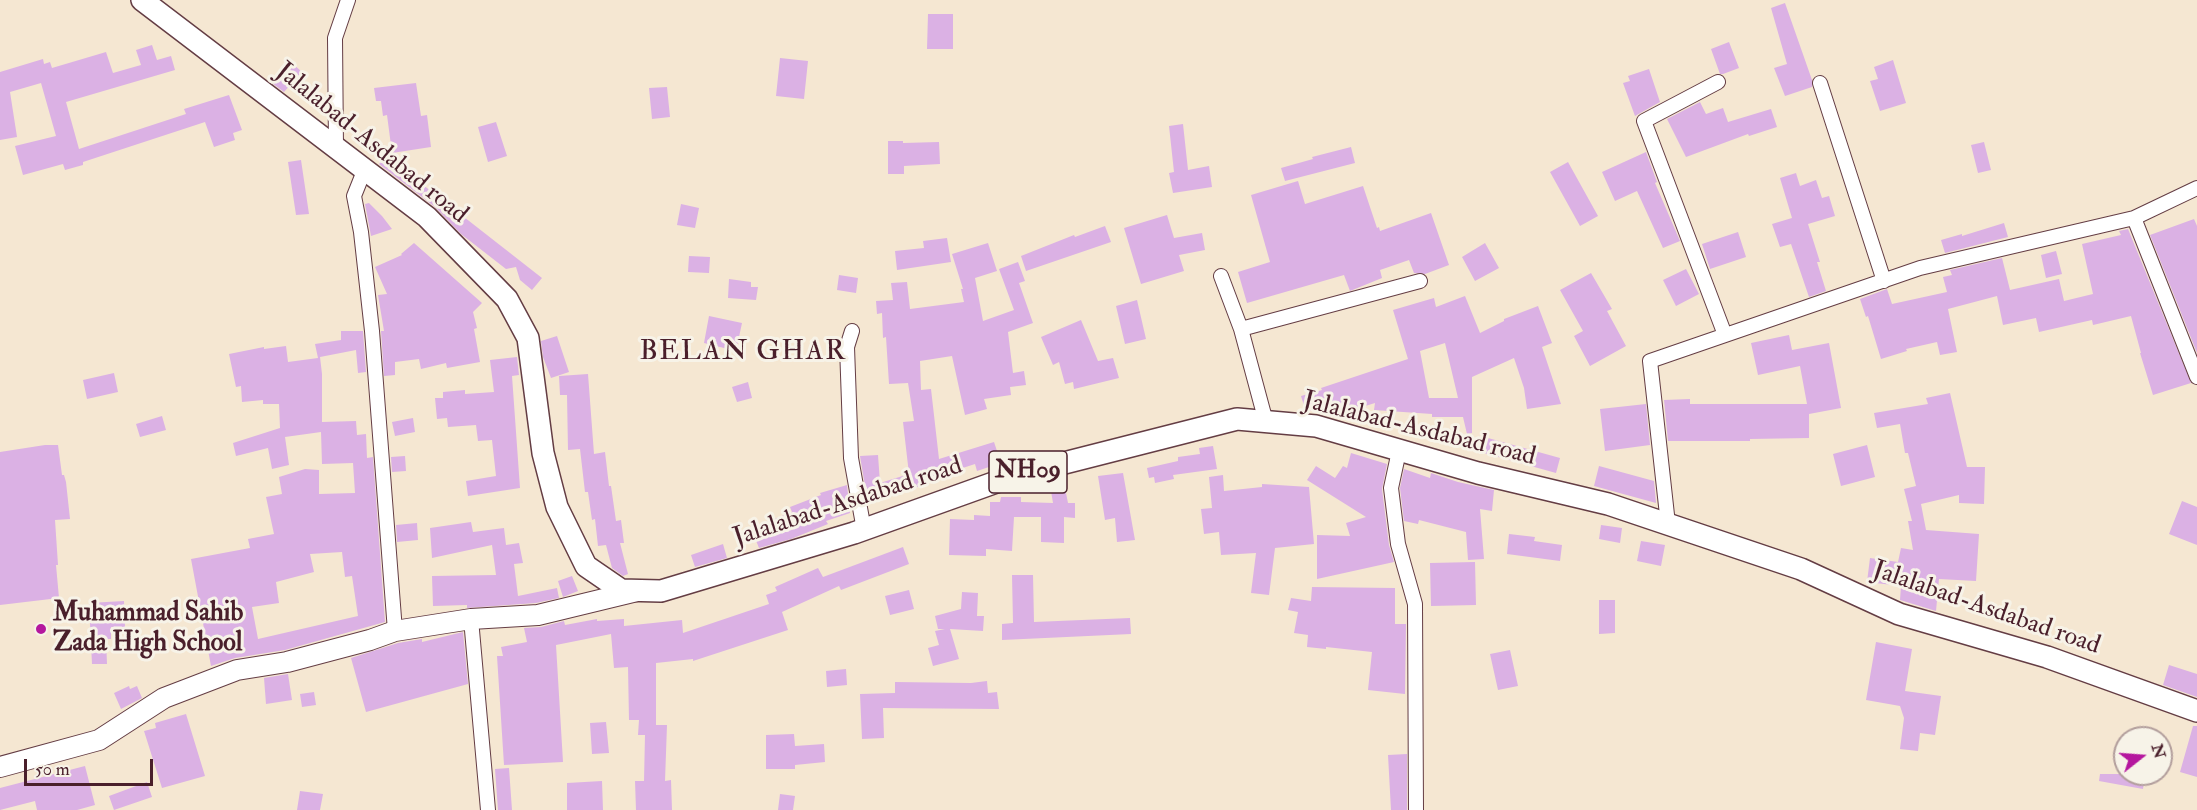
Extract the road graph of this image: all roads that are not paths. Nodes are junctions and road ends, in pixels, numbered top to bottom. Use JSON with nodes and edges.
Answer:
{"nodes":[{"id":1,"x":142,"y":0,"type":"edge"},
{"id":2,"x":348,"y":0,"type":"edge"},
{"id":3,"x":1718,"y":82,"type":"dead end"},
{"id":4,"x":1820,"y":83,"type":"dead end"},
{"id":5,"x":336,"y":148,"type":"junction"},
{"id":6,"x":364,"y":171,"type":"junction"},
{"id":7,"x":2197,"y":188,"type":"edge"},
{"id":8,"x":2134,"y":218,"type":"junction"},
{"id":9,"x":1221,"y":276,"type":"dead end"},
{"id":10,"x":1884,"y":280,"type":"junction"},
{"id":11,"x":1420,"y":281,"type":"dead end"},
{"id":12,"x":1241,"y":329,"type":"junction"},
{"id":13,"x":852,"y":331,"type":"dead end"},
{"id":14,"x":1725,"y":335,"type":"junction"},
{"id":15,"x":2197,"y":377,"type":"edge"},
{"id":16,"x":1266,"y":422,"type":"junction"},
{"id":17,"x":1399,"y":451,"type":"junction"},
{"id":18,"x":1668,"y":524,"type":"junction"},
{"id":19,"x":864,"y":530,"type":"junction"},
{"id":20,"x":640,"y":591,"type":"junction"},
{"id":21,"x":471,"y":619,"type":"junction"},
{"id":22,"x":395,"y":631,"type":"junction"},
{"id":23,"x":2197,"y":711,"type":"edge"},
{"id":24,"x":0,"y":767,"type":"edge"},
{"id":25,"x":489,"y":810,"type":"edge"},
{"id":26,"x":1416,"y":810,"type":"edge"}],
"edges":[{"from":1,"to":5,"type":"main road","name":"Jalalabad-Asdabad road","number":"NH09"},
{"from":2,"to":5,"type":"street"},
{"from":3,"to":14,"type":"street"},
{"from":4,"to":10,"type":"street"},
{"from":5,"to":6,"type":"main road","name":"Jalalabad-Asdabad road","number":"NH09"},
{"from":6,"to":20,"type":"main road","name":"Jalalabad-Asdabad road","number":"NH09"},
{"from":6,"to":22,"type":"street"},
{"from":7,"to":8,"type":"street"},
{"from":8,"to":10,"type":"street"},
{"from":8,"to":15,"type":"street"},
{"from":9,"to":12,"type":"street"},
{"from":10,"to":14,"type":"street"},
{"from":11,"to":12,"type":"street"},
{"from":12,"to":16,"type":"street"},
{"from":13,"to":19,"type":"street"},
{"from":14,"to":18,"type":"street"},
{"from":16,"to":17,"type":"main road","name":"Jalalabad-Asdabad road","number":"NH09"},
{"from":16,"to":19,"type":"main road","name":"Jalalabad-Asdabad road","number":"NH09"},
{"from":17,"to":18,"type":"main road","name":"Jalalabad-Asdabad road","number":"NH09"},
{"from":17,"to":26,"type":"street"},
{"from":18,"to":23,"type":"main road","name":"Jalalabad-Asdabad road","number":"NH09"},
{"from":19,"to":20,"type":"main road","name":"Jalalabad-Asdabad road","number":"NH09"},
{"from":20,"to":21,"type":"street"},
{"from":21,"to":22,"type":"street"},
{"from":21,"to":25,"type":"street"},
{"from":22,"to":24,"type":"street"}]}
